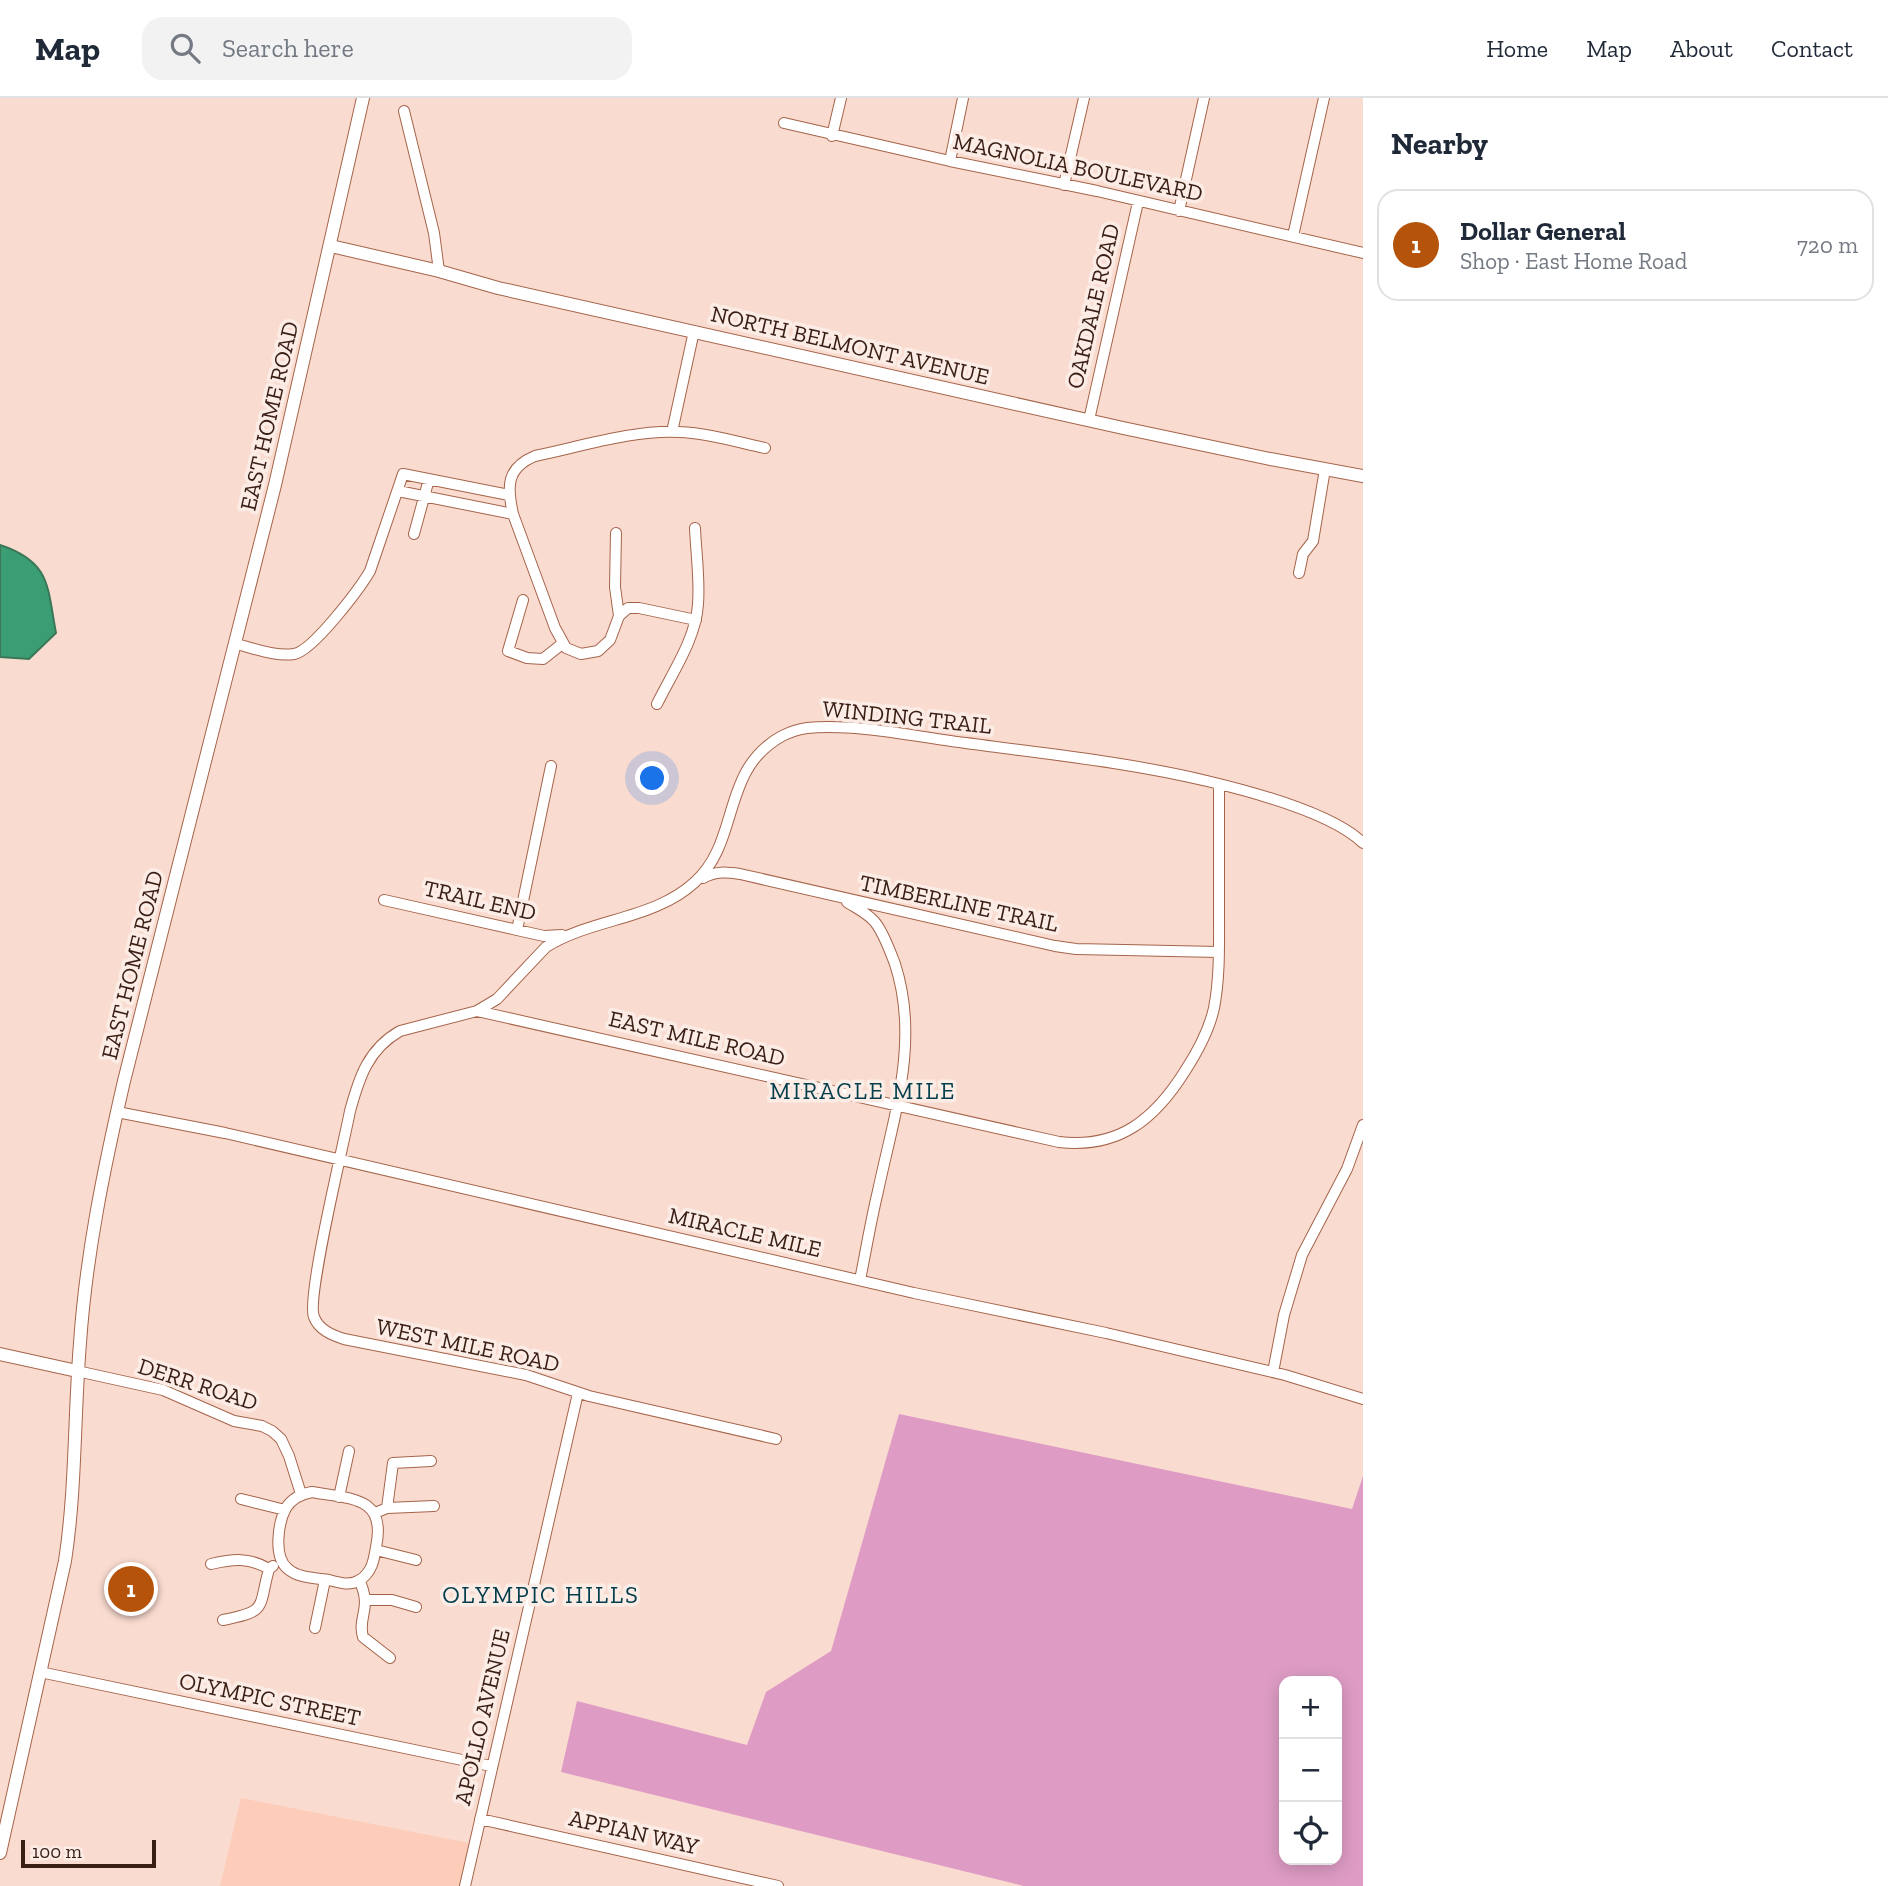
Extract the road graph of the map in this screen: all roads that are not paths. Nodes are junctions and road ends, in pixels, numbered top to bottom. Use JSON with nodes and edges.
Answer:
{"nodes":[{"id":1,"x":363,"y":98,"type":"edge"},
{"id":2,"x":841,"y":98,"type":"edge"},
{"id":3,"x":963,"y":98,"type":"edge"},
{"id":4,"x":1084,"y":98,"type":"edge"},
{"id":5,"x":1204,"y":98,"type":"edge"},
{"id":6,"x":1324,"y":98,"type":"edge"},
{"id":7,"x":404,"y":111,"type":"dead end"},
{"id":8,"x":784,"y":123,"type":"dead end"},
{"id":9,"x":832,"y":136,"type":"junction"},
{"id":10,"x":950,"y":161,"type":"junction"},
{"id":11,"x":1064,"y":185,"type":"junction"},
{"id":12,"x":1138,"y":202,"type":"junction"},
{"id":13,"x":1180,"y":211,"type":"junction"},
{"id":14,"x":1293,"y":236,"type":"junction"},
{"id":15,"x":331,"y":246,"type":"junction"},
{"id":16,"x":1363,"y":253,"type":"edge"},
{"id":17,"x":439,"y":271,"type":"junction"},
{"id":18,"x":694,"y":331,"type":"junction"},
{"id":19,"x":1089,"y":420,"type":"junction"},
{"id":20,"x":672,"y":432,"type":"junction"},
{"id":21,"x":765,"y":448,"type":"dead end"},
{"id":22,"x":1325,"y":469,"type":"junction"},
{"id":23,"x":1363,"y":476,"type":"edge"},
{"id":24,"x":429,"y":479,"type":"junction"},
{"id":25,"x":398,"y":491,"type":"junction"},
{"id":26,"x":509,"y":495,"type":"junction"},
{"id":27,"x":425,"y":497,"type":"junction"},
{"id":28,"x":513,"y":514,"type":"junction"},
{"id":29,"x":695,"y":528,"type":"dead end"},
{"id":30,"x":616,"y":533,"type":"dead end"},
{"id":31,"x":414,"y":534,"type":"dead end"},
{"id":32,"x":1299,"y":573,"type":"dead end"},
{"id":33,"x":523,"y":600,"type":"dead end"},
{"id":34,"x":619,"y":615,"type":"junction"},
{"id":35,"x":695,"y":620,"type":"junction"},
{"id":36,"x":236,"y":644,"type":"junction"},
{"id":37,"x":562,"y":644,"type":"junction"},
{"id":38,"x":657,"y":704,"type":"dead end"},
{"id":39,"x":551,"y":766,"type":"dead end"},
{"id":40,"x":1219,"y":784,"type":"junction"},
{"id":41,"x":1363,"y":843,"type":"edge"},
{"id":42,"x":695,"y":882,"type":"junction"},
{"id":43,"x":843,"y":899,"type":"junction"},
{"id":44,"x":384,"y":900,"type":"dead end"},
{"id":45,"x":517,"y":930,"type":"junction"},
{"id":46,"x":568,"y":935,"type":"junction"},
{"id":47,"x":1219,"y":952,"type":"junction"},
{"id":48,"x":477,"y":1011,"type":"junction"},
{"id":49,"x":898,"y":1105,"type":"junction"},
{"id":50,"x":117,"y":1112,"type":"junction"},
{"id":51,"x":1363,"y":1125,"type":"edge"},
{"id":52,"x":340,"y":1160,"type":"junction"},
{"id":53,"x":860,"y":1280,"type":"junction"},
{"id":54,"x":0,"y":1354,"type":"edge"},
{"id":55,"x":78,"y":1371,"type":"junction"},
{"id":56,"x":1273,"y":1372,"type":"junction"},
{"id":57,"x":578,"y":1393,"type":"junction"},
{"id":58,"x":1363,"y":1399,"type":"edge"},
{"id":59,"x":776,"y":1439,"type":"dead end"},
{"id":60,"x":349,"y":1451,"type":"dead end"},
{"id":61,"x":431,"y":1461,"type":"dead end"},
{"id":62,"x":301,"y":1494,"type":"junction"},
{"id":63,"x":339,"y":1497,"type":"junction"},
{"id":64,"x":241,"y":1499,"type":"dead end"},
{"id":65,"x":434,"y":1506,"type":"dead end"},
{"id":66,"x":387,"y":1508,"type":"junction"},
{"id":67,"x":285,"y":1510,"type":"junction"},
{"id":68,"x":375,"y":1513,"type":"junction"},
{"id":69,"x":376,"y":1550,"type":"junction"},
{"id":70,"x":416,"y":1560,"type":"dead end"},
{"id":71,"x":281,"y":1561,"type":"junction"},
{"id":72,"x":211,"y":1564,"type":"dead end"},
{"id":73,"x":269,"y":1569,"type":"junction"},
{"id":74,"x":325,"y":1580,"type":"junction"},
{"id":75,"x":359,"y":1580,"type":"junction"},
{"id":76,"x":366,"y":1600,"type":"junction"},
{"id":77,"x":416,"y":1607,"type":"dead end"},
{"id":78,"x":223,"y":1620,"type":"dead end"},
{"id":79,"x":316,"y":1629,"type":"dead end"},
{"id":80,"x":390,"y":1658,"type":"dead end"},
{"id":81,"x":40,"y":1672,"type":"junction"},
{"id":82,"x":491,"y":1766,"type":"junction"},
{"id":83,"x":480,"y":1819,"type":"junction"},
{"id":84,"x":0,"y":1853,"type":"edge"},
{"id":85,"x":465,"y":1886,"type":"edge"},
{"id":86,"x":778,"y":1886,"type":"edge"}],
"edges":[{"from":1,"to":15,"type":"street","name":"EAST HOME ROAD"},
{"from":2,"to":9,"type":"street"},
{"from":3,"to":10,"type":"street"},
{"from":4,"to":11,"type":"street"},
{"from":5,"to":13,"type":"street"},
{"from":6,"to":14,"type":"street"},
{"from":7,"to":17,"type":"street"},
{"from":8,"to":9,"type":"street","name":"MAGNOLIA BOULEVARD"},
{"from":9,"to":10,"type":"street","name":"MAGNOLIA BOULEVARD"},
{"from":10,"to":11,"type":"street","name":"MAGNOLIA BOULEVARD"},
{"from":11,"to":12,"type":"street","name":"MAGNOLIA BOULEVARD"},
{"from":12,"to":13,"type":"street","name":"MAGNOLIA BOULEVARD"},
{"from":12,"to":19,"type":"street","name":"OAKDALE ROAD"},
{"from":13,"to":14,"type":"street","name":"MAGNOLIA BOULEVARD"},
{"from":14,"to":16,"type":"street","name":"MAGNOLIA BOULEVARD"},
{"from":15,"to":17,"type":"street","name":"NORTH BELMONT AVENUE"},
{"from":15,"to":36,"type":"street","name":"EAST HOME ROAD"},
{"from":17,"to":18,"type":"street","name":"NORTH BELMONT AVENUE"},
{"from":18,"to":19,"type":"street","name":"NORTH BELMONT AVENUE"},
{"from":18,"to":20,"type":"street"},
{"from":19,"to":22,"type":"street","name":"NORTH BELMONT AVENUE"},
{"from":20,"to":21,"type":"street"},
{"from":20,"to":26,"type":"street"},
{"from":22,"to":23,"type":"street","name":"NORTH BELMONT AVENUE"},
{"from":22,"to":32,"type":"street"},
{"from":24,"to":25,"type":"street"},
{"from":24,"to":26,"type":"street"},
{"from":24,"to":27,"type":"street"},
{"from":25,"to":27,"type":"street"},
{"from":25,"to":36,"type":"street"},
{"from":26,"to":28,"type":"street"},
{"from":27,"to":28,"type":"street"},
{"from":27,"to":31,"type":"street"},
{"from":28,"to":37,"type":"street"},
{"from":29,"to":35,"type":"street"},
{"from":30,"to":34,"type":"street"},
{"from":33,"to":37,"type":"street"},
{"from":34,"to":35,"type":"street"},
{"from":34,"to":37,"type":"street"},
{"from":35,"to":38,"type":"street"},
{"from":36,"to":50,"type":"street","name":"EAST HOME ROAD"},
{"from":39,"to":45,"type":"street"},
{"from":40,"to":41,"type":"street","name":"WINDING TRAIL"},
{"from":40,"to":42,"type":"street","name":"WINDING TRAIL"},
{"from":40,"to":47,"type":"street","name":"EAST MILE ROAD"},
{"from":42,"to":43,"type":"street","name":"TIMBERLINE TRAIL"},
{"from":42,"to":46,"type":"street","name":"WINDING TRAIL"},
{"from":43,"to":47,"type":"street","name":"TIMBERLINE TRAIL"},
{"from":43,"to":49,"type":"street"},
{"from":44,"to":45,"type":"street","name":"TRAIL END"},
{"from":45,"to":46,"type":"street","name":"TRAIL END"},
{"from":46,"to":48,"type":"street","name":"WINDING TRAIL"},
{"from":47,"to":49,"type":"street","name":"EAST MILE ROAD"},
{"from":48,"to":49,"type":"street","name":"EAST MILE ROAD"},
{"from":48,"to":52,"type":"street","name":"EAST MILE ROAD"},
{"from":49,"to":53,"type":"street"},
{"from":50,"to":52,"type":"street","name":"MIRACLE MILE"},
{"from":50,"to":55,"type":"street","name":"EAST HOME ROAD"},
{"from":51,"to":56,"type":"street"},
{"from":52,"to":53,"type":"street","name":"MIRACLE MILE"},
{"from":52,"to":57,"type":"street","name":"WEST MILE ROAD"},
{"from":53,"to":56,"type":"street","name":"MIRACLE MILE"},
{"from":54,"to":55,"type":"street","name":"DERR ROAD"},
{"from":55,"to":62,"type":"street","name":"DERR ROAD"},
{"from":55,"to":81,"type":"street","name":"EAST HOME ROAD"},
{"from":56,"to":58,"type":"street","name":"MIRACLE MILE"},
{"from":57,"to":59,"type":"street","name":"WEST MILE ROAD"},
{"from":57,"to":82,"type":"street","name":"APOLLO AVENUE"},
{"from":60,"to":63,"type":"street"},
{"from":61,"to":66,"type":"street"},
{"from":62,"to":63,"type":"street"},
{"from":62,"to":67,"type":"street"},
{"from":63,"to":68,"type":"street"},
{"from":64,"to":67,"type":"street"},
{"from":65,"to":66,"type":"street"},
{"from":66,"to":68,"type":"street"},
{"from":67,"to":71,"type":"street"},
{"from":68,"to":69,"type":"street"},
{"from":69,"to":70,"type":"street"},
{"from":69,"to":75,"type":"street"},
{"from":71,"to":73,"type":"street"},
{"from":71,"to":74,"type":"street"},
{"from":72,"to":73,"type":"street"},
{"from":73,"to":78,"type":"street"},
{"from":74,"to":75,"type":"street"},
{"from":74,"to":79,"type":"street"},
{"from":75,"to":76,"type":"street"},
{"from":76,"to":77,"type":"street"},
{"from":76,"to":80,"type":"street"},
{"from":81,"to":82,"type":"street","name":"OLYMPIC STREET"},
{"from":81,"to":84,"type":"street","name":"EAST HOME ROAD"},
{"from":82,"to":83,"type":"street","name":"APOLLO AVENUE"},
{"from":83,"to":85,"type":"street","name":"APOLLO AVENUE"},
{"from":83,"to":86,"type":"street","name":"APPIAN WAY"}]}
